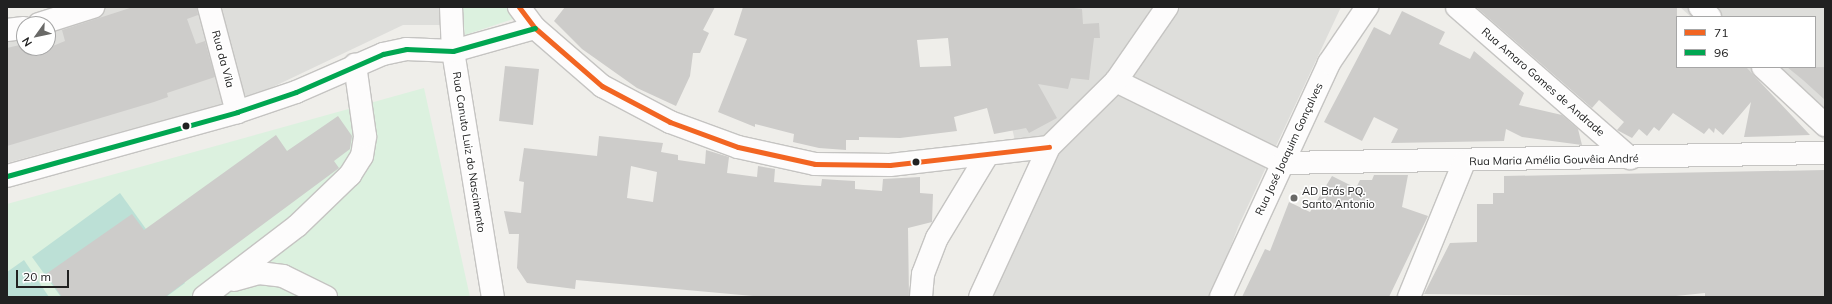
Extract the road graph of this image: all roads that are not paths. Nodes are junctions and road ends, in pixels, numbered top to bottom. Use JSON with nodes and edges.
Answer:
{"nodes":[{"id":1,"x":93,"y":7,"type":"edge"},
{"id":2,"x":209,"y":7,"type":"edge"},
{"id":3,"x":451,"y":7,"type":"edge"},
{"id":4,"x":519,"y":7,"type":"edge"},
{"id":5,"x":1167,"y":7,"type":"edge"},
{"id":6,"x":1367,"y":7,"type":"edge"},
{"id":7,"x":1457,"y":7,"type":"edge"},
{"id":8,"x":1700,"y":7,"type":"edge"},
{"id":9,"x":1709,"y":16,"type":"edge"},
{"id":10,"x":56,"y":19,"type":"edge"},
{"id":11,"x":535,"y":28,"type":"junction"},
{"id":12,"x":453,"y":50,"type":"junction"},
{"id":13,"x":355,"y":65,"type":"junction"},
{"id":14,"x":1764,"y":68,"type":"edge"},
{"id":15,"x":1116,"y":81,"type":"junction"},
{"id":16,"x":237,"y":112,"type":"junction"},
{"id":17,"x":1825,"y":124,"type":"edge"},
{"id":18,"x":1049,"y":147,"type":"junction"},
{"id":19,"x":1825,"y":153,"type":"edge"},
{"id":20,"x":986,"y":157,"type":"junction"},
{"id":21,"x":1630,"y":158,"type":"junction"},
{"id":22,"x":1464,"y":162,"type":"junction"},
{"id":23,"x":1283,"y":163,"type":"junction"},
{"id":24,"x":10,"y":172,"type":"edge"},
{"id":25,"x":227,"y":282,"type":"junction"},
{"id":26,"x":204,"y":297,"type":"edge"},
{"id":27,"x":326,"y":297,"type":"edge"},
{"id":28,"x":493,"y":297,"type":"edge"},
{"id":29,"x":507,"y":297,"type":"edge"},
{"id":30,"x":921,"y":297,"type":"edge"},
{"id":31,"x":980,"y":297,"type":"edge"},
{"id":32,"x":1221,"y":297,"type":"edge"},
{"id":33,"x":1409,"y":297,"type":"edge"}],
"edges":[{"from":1,"to":10,"type":"street"},
{"from":2,"to":16,"type":"street","name":"Rua da Vila"},
{"from":3,"to":12,"type":"street","name":"Rua Canuto Luiz do Nascimento"},
{"from":4,"to":11,"type":"street"},
{"from":5,"to":15,"type":"street"},
{"from":6,"to":23,"type":"street","name":"Rua José Joaquim Gonçalves"},
{"from":7,"to":21,"type":"street","name":"Rua Amaro Gomes de Andrade"},
{"from":8,"to":9,"type":"street"},
{"from":11,"to":12,"type":"street"},
{"from":11,"to":20,"type":"street"},
{"from":12,"to":13,"type":"street"},
{"from":12,"to":28,"type":"street","name":"Rua Canuto Luiz do Nascimento"},
{"from":13,"to":16,"type":"street"},
{"from":13,"to":25,"type":"street"},
{"from":14,"to":17,"type":"street"},
{"from":15,"to":18,"type":"street"},
{"from":15,"to":23,"type":"street"},
{"from":16,"to":24,"type":"street"},
{"from":18,"to":20,"type":"street"},
{"from":18,"to":31,"type":"street"},
{"from":19,"to":21,"type":"street","name":"Rua Maria Amélia Gouvêia André"},
{"from":20,"to":30,"type":"street"},
{"from":21,"to":22,"type":"street","name":"Rua Maria Amélia Gouvêia André"},
{"from":22,"to":23,"type":"street","name":"Rua Maria Amélia Gouvêia André"},
{"from":22,"to":33,"type":"street"},
{"from":23,"to":32,"type":"street","name":"Rua José Joaquim Gonçalves"},
{"from":25,"to":26,"type":"street"},
{"from":25,"to":27,"type":"street"},
{"from":28,"to":29,"type":"street"}]}
